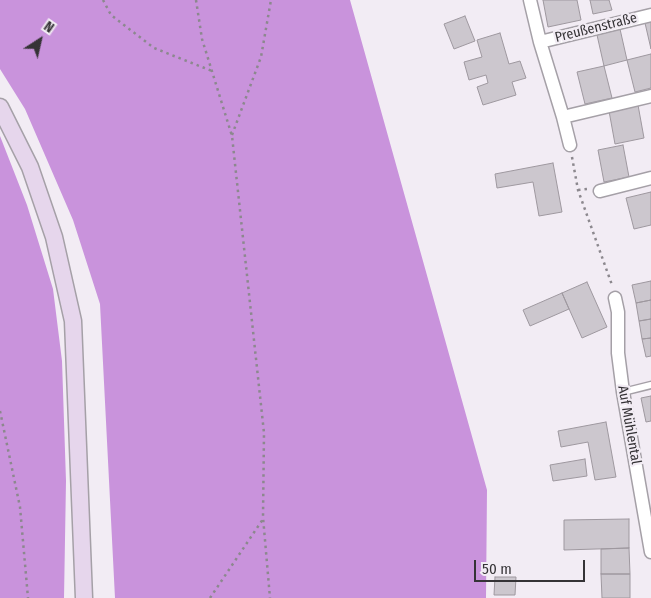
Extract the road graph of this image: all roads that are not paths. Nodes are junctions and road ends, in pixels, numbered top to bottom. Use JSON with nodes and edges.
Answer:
{"nodes":[{"id":1,"x":530,"y":0,"type":"edge"},
{"id":2,"x":651,"y":15,"type":"edge"},
{"id":3,"x":540,"y":42,"type":"junction"},
{"id":4,"x":651,"y":96,"type":"edge"},
{"id":5,"x":0,"y":106,"type":"edge"},
{"id":6,"x":563,"y":118,"type":"junction"},
{"id":7,"x":570,"y":145,"type":"road end"},
{"id":8,"x":651,"y":178,"type":"edge"},
{"id":9,"x":600,"y":191,"type":"dead end"},
{"id":10,"x":615,"y":298,"type":"road end"},
{"id":11,"x":651,"y":385,"type":"edge"},
{"id":12,"x":623,"y":392,"type":"junction"},
{"id":13,"x":648,"y":521,"type":"edge"},
{"id":14,"x":651,"y":552,"type":"edge"},
{"id":15,"x":84,"y":598,"type":"edge"}],
"edges":[{"from":1,"to":3,"type":"street"},
{"from":2,"to":3,"type":"street","name":"Preußenstraße"},
{"from":3,"to":6,"type":"street"},
{"from":4,"to":6,"type":"street"},
{"from":5,"to":15,"type":"main road"},
{"from":6,"to":7,"type":"street"},
{"from":8,"to":9,"type":"street"},
{"from":10,"to":12,"type":"street","name":"Auf Mühlental"},
{"from":11,"to":12,"type":"lane"},
{"from":12,"to":13,"type":"street","name":"Auf Mühlental"},
{"from":13,"to":14,"type":"street","name":"Auf Mühlental"}]}
